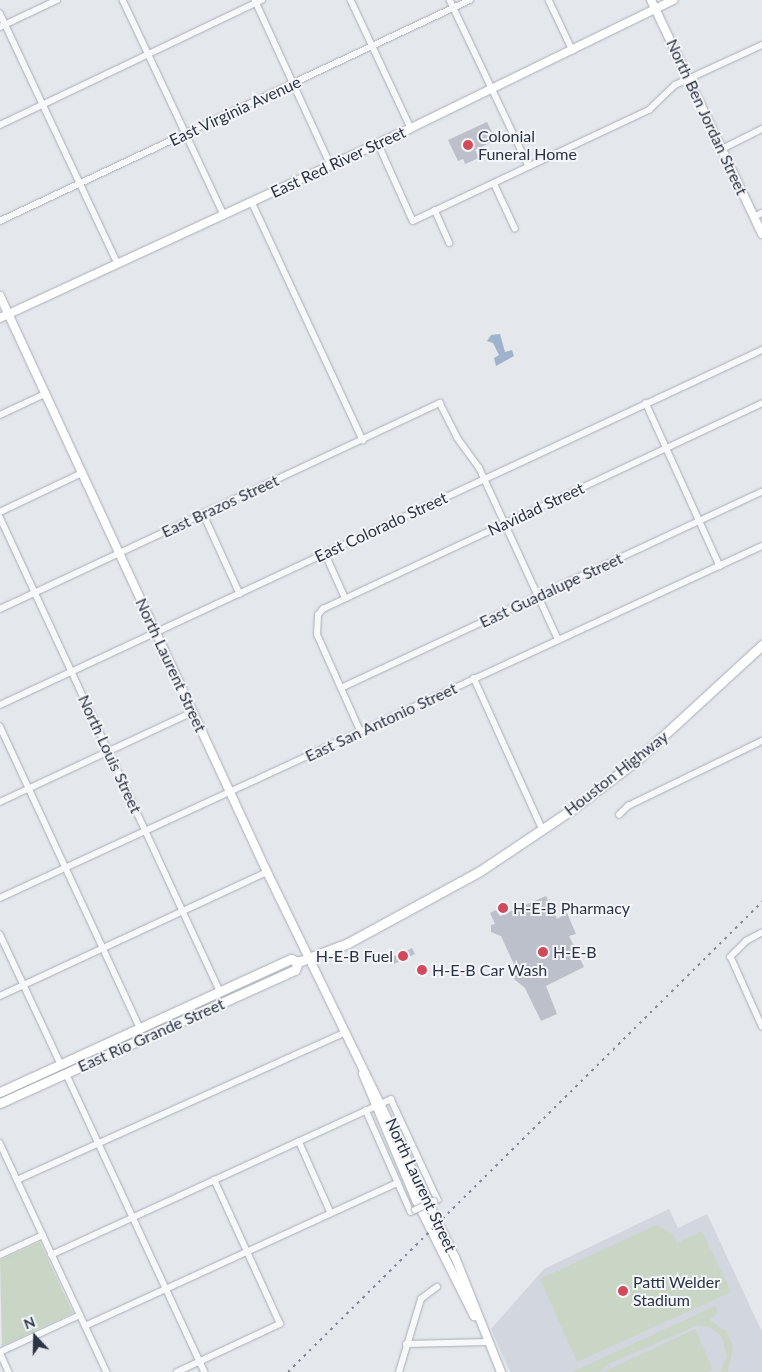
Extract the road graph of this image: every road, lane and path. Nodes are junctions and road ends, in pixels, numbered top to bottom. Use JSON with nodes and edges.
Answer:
{"nodes":[{"id":1,"x":56,"y":0,"type":"edge"},
{"id":2,"x":123,"y":0,"type":"edge"},
{"id":3,"x":351,"y":0,"type":"edge"},
{"id":4,"x":450,"y":0,"type":"edge"},
{"id":5,"x":470,"y":0,"type":"edge"},
{"id":6,"x":549,"y":0,"type":"edge"},
{"id":7,"x":651,"y":0,"type":"edge"},
{"id":8,"x":674,"y":0,"type":"edge"},
{"id":9,"x":258,"y":1,"type":"edge"},
{"id":10,"x":453,"y":7,"type":"junction"},
{"id":11,"x":656,"y":10,"type":"junction"},
{"id":12,"x":0,"y":13,"type":"edge"},
{"id":13,"x":3,"y":26,"type":"edge"},
{"id":14,"x":762,"y":45,"type":"edge"},
{"id":15,"x":373,"y":46,"type":"junction"},
{"id":16,"x":573,"y":51,"type":"junction"},
{"id":17,"x":149,"y":54,"type":"junction"},
{"id":18,"x":689,"y":80,"type":"junction"},
{"id":19,"x":292,"y":83,"type":"junction"},
{"id":20,"x":491,"y":90,"type":"junction"},
{"id":21,"x":43,"y":104,"type":"junction"},
{"id":22,"x":0,"y":125,"type":"edge"},
{"id":23,"x":411,"y":128,"type":"junction"},
{"id":24,"x":762,"y":129,"type":"edge"},
{"id":25,"x":187,"y":134,"type":"junction"},
{"id":26,"x":378,"y":143,"type":"junction"},
{"id":27,"x":722,"y":148,"type":"junction"},
{"id":28,"x":331,"y":165,"type":"junction"},
{"id":29,"x":529,"y":166,"type":"junction"},
{"id":30,"x":81,"y":183,"type":"junction"},
{"id":31,"x":494,"y":183,"type":"junction"},
{"id":32,"x":252,"y":202,"type":"junction"},
{"id":33,"x":435,"y":210,"type":"junction"},
{"id":34,"x":762,"y":213,"type":"edge"},
{"id":35,"x":224,"y":215,"type":"junction"},
{"id":36,"x":754,"y":217,"type":"junction"},
{"id":37,"x":0,"y":222,"type":"edge"},
{"id":38,"x":515,"y":228,"type":"dead end"},
{"id":39,"x":762,"y":234,"type":"edge"},
{"id":40,"x":450,"y":244,"type":"dead end"},
{"id":41,"x":118,"y":264,"type":"junction"},
{"id":42,"x":0,"y":296,"type":"edge"},
{"id":43,"x":9,"y":314,"type":"junction"},
{"id":44,"x":0,"y":318,"type":"edge"},
{"id":45,"x":762,"y":350,"type":"edge"},
{"id":46,"x":45,"y":394,"type":"junction"},
{"id":47,"x":646,"y":403,"type":"junction"},
{"id":48,"x":762,"y":403,"type":"edge"},
{"id":49,"x":0,"y":415,"type":"edge"},
{"id":50,"x":363,"y":440,"type":"junction"},
{"id":51,"x":666,"y":447,"type":"junction"},
{"id":52,"x":82,"y":473,"type":"junction"},
{"id":53,"x":484,"y":479,"type":"junction"},
{"id":54,"x":762,"y":492,"type":"edge"},
{"id":55,"x":0,"y":512,"type":"edge"},
{"id":56,"x":202,"y":513,"type":"junction"},
{"id":57,"x":0,"y":517,"type":"edge"},
{"id":58,"x":700,"y":521,"type":"junction"},
{"id":59,"x":505,"y":524,"type":"junction"},
{"id":60,"x":762,"y":546,"type":"edge"},
{"id":61,"x":118,"y":553,"type":"junction"},
{"id":62,"x":325,"y":553,"type":"junction"},
{"id":63,"x":720,"y":566,"type":"junction"},
{"id":64,"x":34,"y":593,"type":"junction"},
{"id":65,"x":240,"y":594,"type":"junction"},
{"id":66,"x":538,"y":596,"type":"junction"},
{"id":67,"x":345,"y":597,"type":"junction"},
{"id":68,"x":0,"y":609,"type":"edge"},
{"id":69,"x":156,"y":634,"type":"junction"},
{"id":70,"x":558,"y":639,"type":"junction"},
{"id":71,"x":762,"y":644,"type":"edge"},
{"id":72,"x":71,"y":672,"type":"junction"},
{"id":73,"x":474,"y":678,"type":"junction"},
{"id":74,"x":341,"y":688,"type":"junction"},
{"id":75,"x":0,"y":705,"type":"edge"},
{"id":76,"x":193,"y":712,"type":"junction"},
{"id":77,"x":0,"y":726,"type":"edge"},
{"id":78,"x":360,"y":731,"type":"junction"},
{"id":79,"x":762,"y":741,"type":"edge"},
{"id":80,"x":109,"y":752,"type":"junction"},
{"id":81,"x":30,"y":789,"type":"junction"},
{"id":82,"x":231,"y":792,"type":"junction"},
{"id":83,"x":0,"y":802,"type":"edge"},
{"id":84,"x":619,"y":815,"type":"dead end"},
{"id":85,"x":542,"y":828,"type":"junction"},
{"id":86,"x":146,"y":830,"type":"junction"},
{"id":87,"x":65,"y":868,"type":"junction"},
{"id":88,"x":267,"y":872,"type":"junction"},
{"id":89,"x":457,"y":884,"type":"joint"},
{"id":90,"x":0,"y":898,"type":"edge"},
{"id":91,"x":182,"y":911,"type":"junction"},
{"id":92,"x":762,"y":933,"type":"edge"},
{"id":93,"x":0,"y":934,"type":"edge"},
{"id":94,"x":103,"y":948,"type":"junction"},
{"id":95,"x":309,"y":958,"type":"junction"},
{"id":96,"x":298,"y":962,"type":"junction"},
{"id":97,"x":24,"y":985,"type":"junction"},
{"id":98,"x":220,"y":991,"type":"junction"},
{"id":99,"x":0,"y":996,"type":"edge"},
{"id":100,"x":762,"y":1026,"type":"edge"},
{"id":101,"x":140,"y":1028,"type":"junction"},
{"id":102,"x":346,"y":1032,"type":"junction"},
{"id":103,"x":61,"y":1064,"type":"junction"},
{"id":104,"x":66,"y":1073,"type":"junction"},
{"id":105,"x":1,"y":1093,"type":"edge"},
{"id":106,"x":0,"y":1103,"type":"edge"},
{"id":107,"x":379,"y":1104,"type":"junction"},
{"id":108,"x":366,"y":1110,"type":"junction"},
{"id":109,"x":299,"y":1141,"type":"junction"},
{"id":110,"x":0,"y":1143,"type":"edge"},
{"id":111,"x":99,"y":1144,"type":"junction"},
{"id":112,"x":3,"y":1158,"type":"edge"},
{"id":113,"x":17,"y":1180,"type":"junction"},
{"id":114,"x":214,"y":1180,"type":"junction"},
{"id":115,"x":398,"y":1183,"type":"junction"},
{"id":116,"x":331,"y":1213,"type":"junction"},
{"id":117,"x":134,"y":1217,"type":"junction"},
{"id":118,"x":43,"y":1235,"type":"junction"},
{"id":119,"x":247,"y":1251,"type":"junction"},
{"id":120,"x":0,"y":1255,"type":"edge"},
{"id":121,"x":51,"y":1255,"type":"junction"},
{"id":122,"x":437,"y":1287,"type":"dead end"},
{"id":123,"x":166,"y":1288,"type":"junction"},
{"id":124,"x":80,"y":1316,"type":"junction"},
{"id":125,"x":85,"y":1326,"type":"junction"},
{"id":126,"x":488,"y":1342,"type":"junction"},
{"id":127,"x":406,"y":1344,"type":"junction"},
{"id":128,"x":0,"y":1352,"type":"edge"},
{"id":129,"x":201,"y":1362,"type":"junction"},
{"id":130,"x":9,"y":1372,"type":"edge"},
{"id":131,"x":107,"y":1372,"type":"edge"},
{"id":132,"x":178,"y":1372,"type":"edge"},
{"id":133,"x":205,"y":1372,"type":"edge"},
{"id":134,"x":399,"y":1372,"type":"edge"},
{"id":135,"x":501,"y":1372,"type":"edge"}],
"edges":[{"from":1,"to":13,"type":"street"},
{"from":2,"to":17,"type":"street"},
{"from":3,"to":15,"type":"street"},
{"from":4,"to":10,"type":"street"},
{"from":5,"to":10,"type":"street","name":"East Virginia Avenue"},
{"from":6,"to":16,"type":"street"},
{"from":7,"to":11,"type":"main road","name":"North Ben Jordan Street"},
{"from":8,"to":11,"type":"main road","name":"East Red River Street"},
{"from":9,"to":17,"type":"street"},
{"from":9,"to":19,"type":"street"},
{"from":10,"to":15,"type":"street","name":"East Virginia Avenue"},
{"from":10,"to":20,"type":"street"},
{"from":11,"to":16,"type":"main road","name":"East Red River Street"},
{"from":11,"to":18,"type":"main road","name":"North Ben Jordan Street"},
{"from":12,"to":13,"type":"street"},
{"from":13,"to":21,"type":"street"},
{"from":14,"to":18,"type":"street"},
{"from":15,"to":19,"type":"street","name":"East Virginia Avenue"},
{"from":15,"to":23,"type":"street"},
{"from":16,"to":20,"type":"main road","name":"East Red River Street"},
{"from":17,"to":21,"type":"street"},
{"from":17,"to":25,"type":"street"},
{"from":18,"to":27,"type":"main road","name":"North Ben Jordan Street"},
{"from":18,"to":29,"type":"street"},
{"from":19,"to":25,"type":"street","name":"East Virginia Avenue"},
{"from":19,"to":28,"type":"street"},
{"from":20,"to":23,"type":"main road","name":"East Red River Street"},
{"from":20,"to":29,"type":"street"},
{"from":21,"to":22,"type":"street"},
{"from":21,"to":30,"type":"street"},
{"from":23,"to":26,"type":"main road","name":"East Red River Street"},
{"from":24,"to":27,"type":"street"},
{"from":25,"to":30,"type":"street","name":"East Virginia Avenue"},
{"from":25,"to":35,"type":"street"},
{"from":26,"to":28,"type":"main road","name":"East Red River Street"},
{"from":26,"to":33,"type":"street"},
{"from":27,"to":36,"type":"main road","name":"North Ben Jordan Street"},
{"from":28,"to":32,"type":"main road","name":"East Red River Street"},
{"from":29,"to":31,"type":"street"},
{"from":30,"to":37,"type":"street","name":"East Virginia Avenue"},
{"from":30,"to":41,"type":"street"},
{"from":31,"to":33,"type":"street"},
{"from":31,"to":38,"type":"street"},
{"from":32,"to":35,"type":"main road","name":"East Red River Street"},
{"from":32,"to":50,"type":"street"},
{"from":33,"to":40,"type":"street"},
{"from":34,"to":36,"type":"street"},
{"from":35,"to":41,"type":"main road","name":"East Red River Street"},
{"from":36,"to":39,"type":"main road","name":"North Ben Jordan Street"},
{"from":41,"to":43,"type":"main road","name":"East Red River Street"},
{"from":42,"to":43,"type":"main road","name":"North Laurent Street"},
{"from":43,"to":44,"type":"main road","name":"East Red River Street"},
{"from":43,"to":46,"type":"main road","name":"North Laurent Street"},
{"from":45,"to":47,"type":"street","name":"East Colorado Street"},
{"from":46,"to":49,"type":"street"},
{"from":46,"to":52,"type":"main road","name":"North Laurent Street"},
{"from":47,"to":51,"type":"street"},
{"from":47,"to":53,"type":"street","name":"East Colorado Street"},
{"from":48,"to":51,"type":"street","name":"Navidad Street"},
{"from":50,"to":53,"type":"street","name":"East Brazos Street"},
{"from":50,"to":56,"type":"street","name":"East Brazos Street"},
{"from":51,"to":58,"type":"street"},
{"from":51,"to":59,"type":"street","name":"Navidad Street"},
{"from":52,"to":55,"type":"street"},
{"from":52,"to":61,"type":"main road","name":"North Laurent Street"},
{"from":53,"to":59,"type":"street"},
{"from":53,"to":62,"type":"street","name":"East Colorado Street"},
{"from":54,"to":58,"type":"street","name":"East Guadalupe Street"},
{"from":56,"to":61,"type":"street","name":"East Brazos Street"},
{"from":56,"to":65,"type":"street"},
{"from":57,"to":64,"type":"street","name":"North Louis Street"},
{"from":58,"to":63,"type":"street"},
{"from":58,"to":66,"type":"street","name":"East Guadalupe Street"},
{"from":59,"to":66,"type":"street"},
{"from":59,"to":67,"type":"street","name":"Navidad Street"},
{"from":60,"to":63,"type":"street","name":"East San Antonio Street"},
{"from":61,"to":64,"type":"street","name":"East Brazos Street"},
{"from":61,"to":69,"type":"main road","name":"North Laurent Street"},
{"from":62,"to":65,"type":"street","name":"East Colorado Street"},
{"from":62,"to":67,"type":"street"},
{"from":63,"to":70,"type":"street","name":"East San Antonio Street"},
{"from":64,"to":68,"type":"street","name":"East Brazos Street"},
{"from":64,"to":72,"type":"street","name":"North Louis Street"},
{"from":65,"to":69,"type":"street","name":"East Colorado Street"},
{"from":66,"to":70,"type":"street"},
{"from":66,"to":74,"type":"street","name":"East Guadalupe Street"},
{"from":67,"to":74,"type":"street","name":"Navidad Street"},
{"from":69,"to":72,"type":"street","name":"East Colorado Street"},
{"from":69,"to":76,"type":"main road","name":"North Laurent Street"},
{"from":70,"to":73,"type":"street","name":"East San Antonio Street"},
{"from":71,"to":85,"type":"main road","name":"Houston Highway"},
{"from":72,"to":75,"type":"street","name":"East Colorado Street"},
{"from":72,"to":80,"type":"street","name":"North Louis Street"},
{"from":73,"to":78,"type":"street","name":"East San Antonio Street"},
{"from":73,"to":85,"type":"street"},
{"from":74,"to":78,"type":"street"},
{"from":76,"to":80,"type":"street"},
{"from":76,"to":82,"type":"main road","name":"North Laurent Street"},
{"from":77,"to":81,"type":"street"},
{"from":78,"to":82,"type":"street","name":"East San Antonio Street"},
{"from":79,"to":84,"type":"street"},
{"from":80,"to":81,"type":"street"},
{"from":80,"to":86,"type":"street","name":"North Louis Street"},
{"from":81,"to":83,"type":"street"},
{"from":81,"to":87,"type":"street"},
{"from":82,"to":86,"type":"street","name":"East San Antonio Street"},
{"from":82,"to":88,"type":"main road","name":"North Laurent Street"},
{"from":85,"to":89,"type":"main road","name":"Houston Highway"},
{"from":86,"to":87,"type":"street","name":"East San Antonio Street"},
{"from":86,"to":91,"type":"street","name":"North Louis Street"},
{"from":87,"to":90,"type":"street","name":"East San Antonio Street"},
{"from":87,"to":94,"type":"street"},
{"from":88,"to":91,"type":"street"},
{"from":88,"to":95,"type":"main road","name":"North Laurent Street"},
{"from":89,"to":95,"type":"main road","name":"East Rio Grande Street"},
{"from":91,"to":94,"type":"street"},
{"from":91,"to":98,"type":"street","name":"North Louis Street"},
{"from":92,"to":100,"type":"street"},
{"from":93,"to":97,"type":"street"},
{"from":94,"to":97,"type":"street"},
{"from":94,"to":101,"type":"street"},
{"from":95,"to":96,"type":"main road","name":"East Rio Grande Street"},
{"from":95,"to":102,"type":"main road","name":"North Laurent Street"},
{"from":96,"to":98,"type":"main road","name":"East Rio Grande Street"},
{"from":96,"to":104,"type":"main road","name":"East Rio Grande Street"},
{"from":97,"to":99,"type":"street"},
{"from":97,"to":103,"type":"street"},
{"from":98,"to":101,"type":"main road","name":"East Rio Grande Street"},
{"from":101,"to":103,"type":"main road","name":"East Rio Grande Street"},
{"from":102,"to":107,"type":"main road","name":"North Laurent Street"},
{"from":102,"to":111,"type":"street"},
{"from":103,"to":105,"type":"main road","name":"East Rio Grande Street"},
{"from":104,"to":106,"type":"main road","name":"East Rio Grande Street"},
{"from":104,"to":111,"type":"street"},
{"from":107,"to":108,"type":"street"},
{"from":107,"to":115,"type":"street","bridge":true},
{"from":107,"to":126,"type":"main road","name":"North Laurent Street"},
{"from":108,"to":109,"type":"street"},
{"from":108,"to":115,"type":"street"},
{"from":109,"to":114,"type":"street"},
{"from":109,"to":116,"type":"street"},
{"from":110,"to":112,"type":"street"},
{"from":111,"to":113,"type":"street"},
{"from":111,"to":117,"type":"street"},
{"from":112,"to":113,"type":"street"},
{"from":113,"to":118,"type":"street"},
{"from":114,"to":117,"type":"street"},
{"from":114,"to":119,"type":"street"},
{"from":115,"to":116,"type":"street"},
{"from":116,"to":119,"type":"street"},
{"from":117,"to":121,"type":"street"},
{"from":117,"to":123,"type":"street"},
{"from":118,"to":120,"type":"street"},
{"from":118,"to":121,"type":"street"},
{"from":119,"to":123,"type":"street"},
{"from":119,"to":129,"type":"street"},
{"from":121,"to":124,"type":"street"},
{"from":122,"to":127,"type":"street"},
{"from":123,"to":125,"type":"street"},
{"from":123,"to":129,"type":"street"},
{"from":124,"to":125,"type":"street"},
{"from":124,"to":128,"type":"street"},
{"from":125,"to":131,"type":"street"},
{"from":126,"to":127,"type":"street"},
{"from":126,"to":135,"type":"main road","name":"North Laurent Street"},
{"from":127,"to":134,"type":"street"},
{"from":128,"to":130,"type":"street"},
{"from":129,"to":132,"type":"street"},
{"from":129,"to":133,"type":"street"}]}
